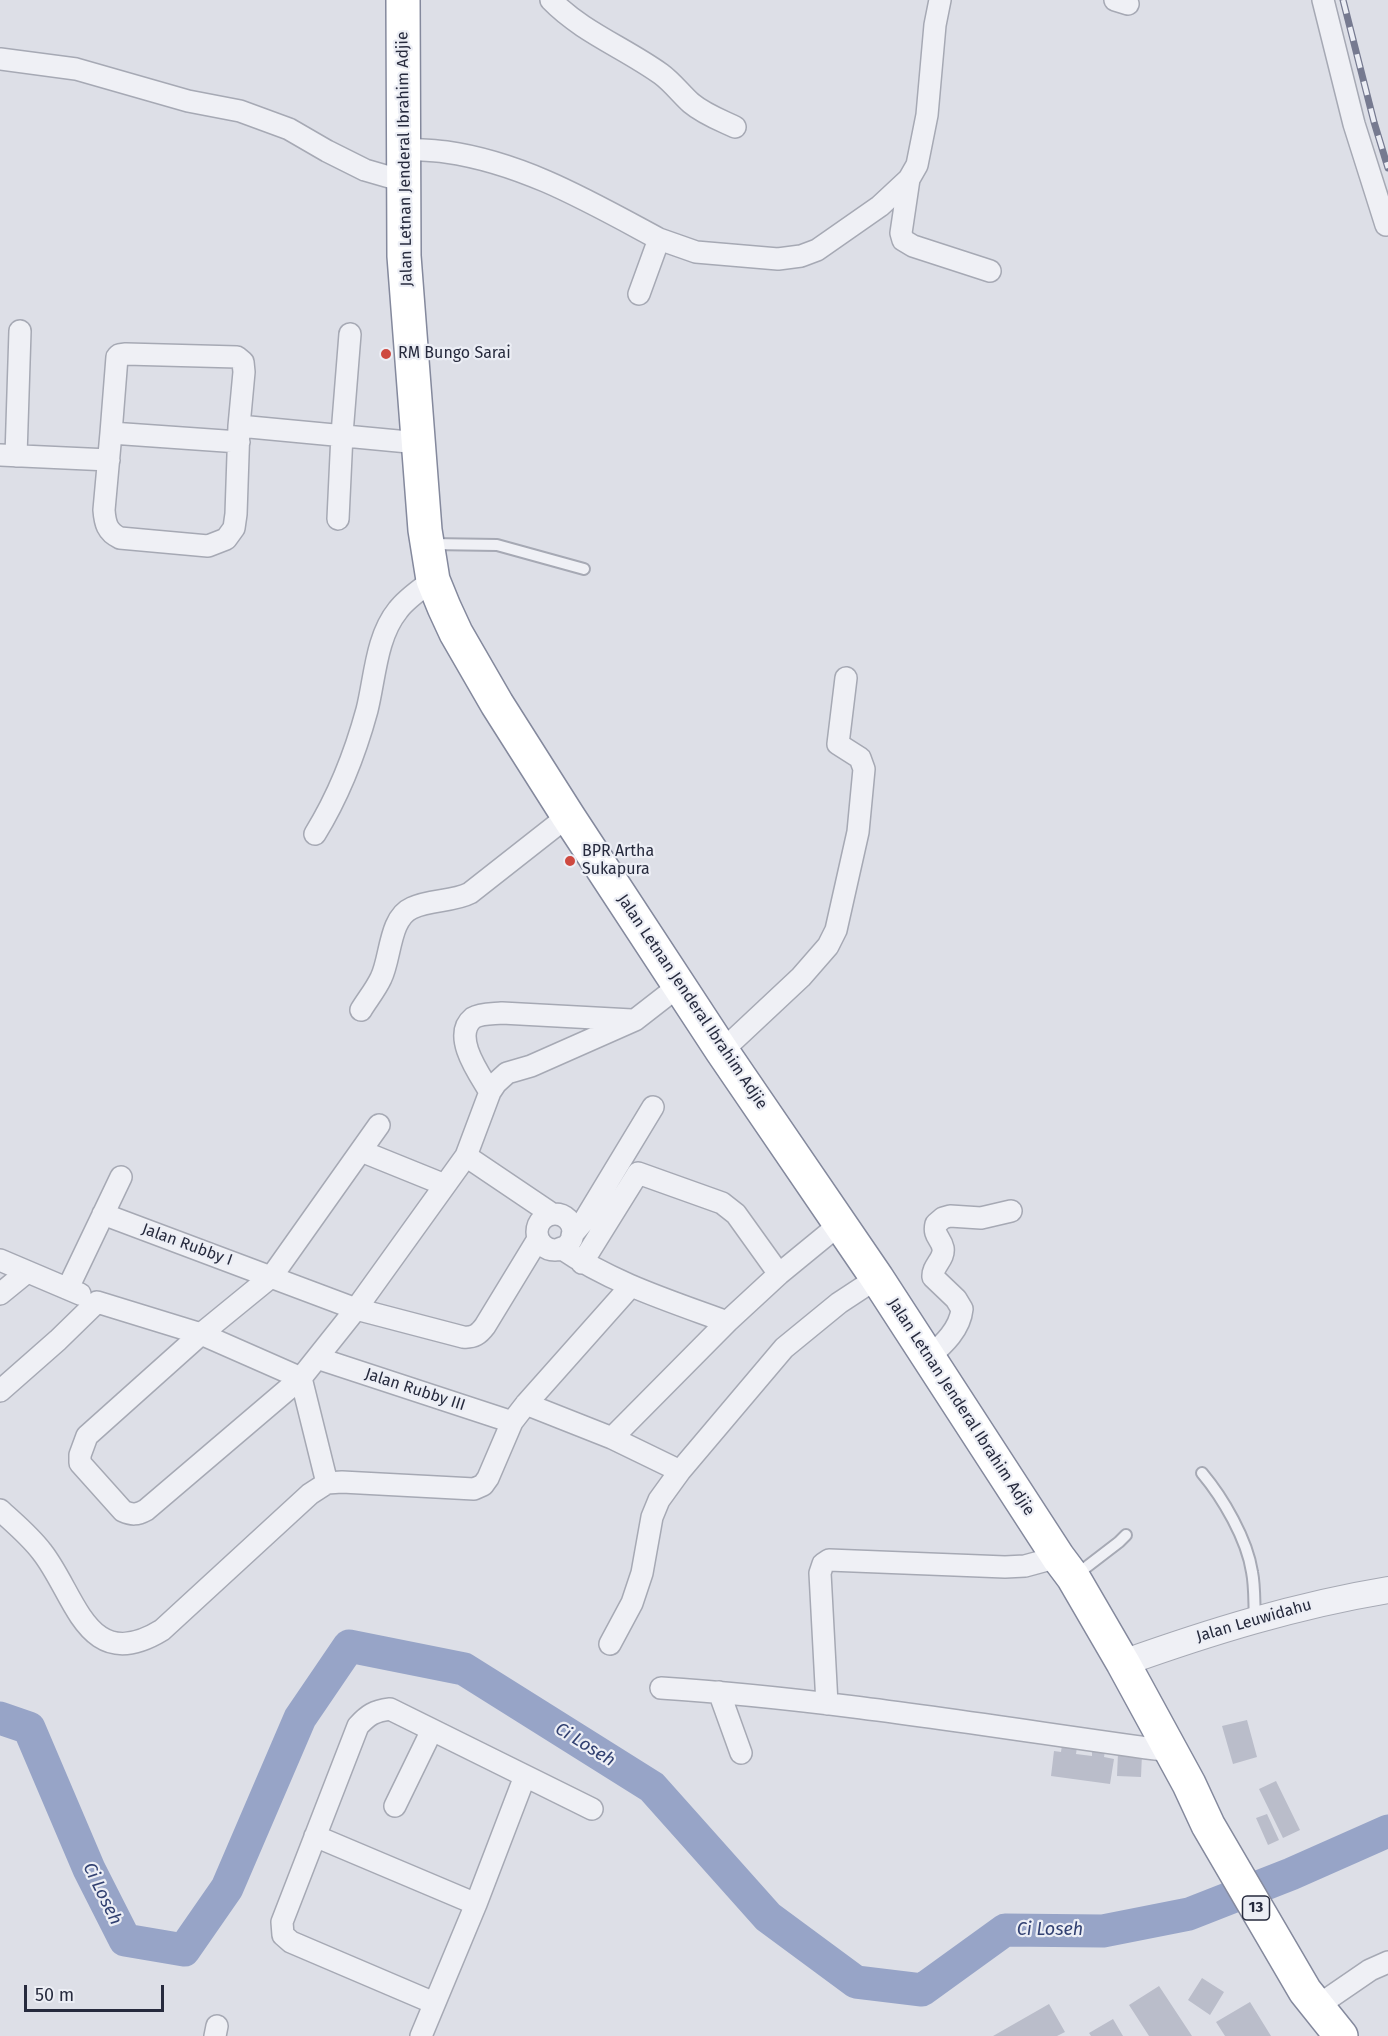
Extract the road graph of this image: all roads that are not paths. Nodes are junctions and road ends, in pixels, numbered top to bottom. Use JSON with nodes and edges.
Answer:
{"nodes":[{"id":1,"x":404,"y":0,"type":"edge"},
{"id":2,"x":550,"y":0,"type":"edge"},
{"id":3,"x":940,"y":0,"type":"edge"},
{"id":4,"x":1323,"y":0,"type":"edge"},
{"id":5,"x":0,"y":59,"type":"edge"},
{"id":6,"x":735,"y":127,"type":"dead end"},
{"id":7,"x":404,"y":165,"type":"junction"},
{"id":8,"x":909,"y":179,"type":"junction"},
{"id":9,"x":1386,"y":225,"type":"dead end"},
{"id":10,"x":658,"y":239,"type":"junction"},
{"id":11,"x":990,"y":271,"type":"dead end"},
{"id":12,"x":639,"y":294,"type":"dead end"},
{"id":13,"x":20,"y":331,"type":"dead end"},
{"id":14,"x":350,"y":334,"type":"dead end"},
{"id":15,"x":111,"y":433,"type":"junction"},
{"id":16,"x":239,"y":434,"type":"junction"},
{"id":17,"x":342,"y":434,"type":"junction"},
{"id":18,"x":419,"y":443,"type":"junction"},
{"id":19,"x":8,"y":456,"type":"edge"},
{"id":20,"x":109,"y":460,"type":"junction"},
{"id":21,"x":339,"y":519,"type":"dead end"},
{"id":22,"x":428,"y":544,"type":"junction"},
{"id":23,"x":584,"y":569,"type":"dead end"},
{"id":24,"x":433,"y":580,"type":"junction"},
{"id":25,"x":846,"y":678,"type":"dead end"},
{"id":26,"x":568,"y":816,"type":"junction"},
{"id":27,"x":315,"y":834,"type":"dead end"},
{"id":28,"x":680,"y":985,"type":"junction"},
{"id":29,"x":361,"y":1010,"type":"dead end"},
{"id":30,"x":635,"y":1020,"type":"junction"},
{"id":31,"x":722,"y":1051,"type":"junction"},
{"id":32,"x":490,"y":1092,"type":"junction"},
{"id":33,"x":653,"y":1107,"type":"dead end"},
{"id":34,"x":379,"y":1125,"type":"dead end"},
{"id":35,"x":361,"y":1151,"type":"junction"},
{"id":36,"x":466,"y":1156,"type":"junction"},
{"id":37,"x":616,"y":1166,"type":"junction"},
{"id":38,"x":638,"y":1173,"type":"junction"},
{"id":39,"x":121,"y":1177,"type":"dead end"},
{"id":40,"x":445,"y":1185,"type":"junction"},
{"id":41,"x":1011,"y":1211,"type":"dead end"},
{"id":42,"x":103,"y":1214,"type":"junction"},
{"id":43,"x":552,"y":1214,"type":"junction"},
{"id":44,"x":840,"y":1224,"type":"junction"},
{"id":45,"x":538,"y":1239,"type":"junction"},
{"id":46,"x":567,"y":1242,"type":"junction"},
{"id":47,"x":0,"y":1260,"type":"edge"},
{"id":48,"x":582,"y":1263,"type":"junction"},
{"id":49,"x":27,"y":1272,"type":"junction"},
{"id":50,"x":779,"y":1274,"type":"junction"},
{"id":51,"x":272,"y":1276,"type":"junction"},
{"id":52,"x":877,"y":1278,"type":"junction"},
{"id":53,"x":630,"y":1287,"type":"junction"},
{"id":54,"x":68,"y":1288,"type":"junction"},
{"id":55,"x":0,"y":1294,"type":"edge"},
{"id":56,"x":97,"y":1302,"type":"junction"},
{"id":57,"x":356,"y":1309,"type":"junction"},
{"id":58,"x":727,"y":1322,"type":"junction"},
{"id":59,"x":201,"y":1334,"type":"junction"},
{"id":60,"x":929,"y":1357,"type":"junction"},
{"id":61,"x":317,"y":1358,"type":"junction"},
{"id":62,"x":301,"y":1378,"type":"junction"},
{"id":63,"x":0,"y":1391,"type":"edge"},
{"id":64,"x":526,"y":1404,"type":"junction"},
{"id":65,"x":512,"y":1422,"type":"junction"},
{"id":66,"x":612,"y":1438,"type":"junction"},
{"id":67,"x":680,"y":1471,"type":"junction"},
{"id":68,"x":1202,"y":1473,"type":"dead end"},
{"id":69,"x":327,"y":1483,"type":"junction"},
{"id":70,"x":0,"y":1510,"type":"edge"},
{"id":71,"x":1126,"y":1535,"type":"dead end"},
{"id":72,"x":1066,"y":1567,"type":"junction"},
{"id":73,"x":1388,"y":1590,"type":"edge"},
{"id":74,"x":1255,"y":1619,"type":"junction"},
{"id":75,"x":610,"y":1644,"type":"dead end"},
{"id":76,"x":1123,"y":1663,"type":"junction"},
{"id":77,"x":661,"y":1689,"type":"dead end"},
{"id":78,"x":719,"y":1692,"type":"junction"},
{"id":79,"x":827,"y":1704,"type":"junction"},
{"id":80,"x":432,"y":1730,"type":"junction"},
{"id":81,"x":1169,"y":1750,"type":"junction"},
{"id":82,"x":741,"y":1753,"type":"dead end"},
{"id":83,"x":525,"y":1776,"type":"junction"},
{"id":84,"x":395,"y":1806,"type":"dead end"},
{"id":85,"x":592,"y":1809,"type":"dead end"},
{"id":86,"x":315,"y":1836,"type":"junction"},
{"id":87,"x":476,"y":1904,"type":"junction"},
{"id":88,"x":1388,"y":1962,"type":"edge"},
{"id":89,"x":1310,"y":1999,"type":"junction"},
{"id":90,"x":434,"y":2003,"type":"junction"},
{"id":91,"x":422,"y":2036,"type":"edge"},
{"id":92,"x":1341,"y":2036,"type":"edge"}],
"edges":[{"from":1,"to":7,"type":"highway","name":"Jalan Letnan Jenderal Ibrahim Adjie","number":"13"},
{"from":2,"to":6,"type":"street"},
{"from":3,"to":8,"type":"street"},
{"from":4,"to":9,"type":"street"},
{"from":5,"to":7,"type":"street"},
{"from":7,"to":10,"type":"street"},
{"from":7,"to":18,"type":"highway","name":"Jalan Letnan Jenderal Ibrahim Adjie","number":"13"},
{"from":8,"to":10,"type":"street"},
{"from":8,"to":11,"type":"street"},
{"from":10,"to":12,"type":"street"},
{"from":13,"to":19,"type":"street"},
{"from":14,"to":17,"type":"street"},
{"from":15,"to":16,"type":"street"},
{"from":15,"to":16,"type":"street"},
{"from":15,"to":20,"type":"street"},
{"from":16,"to":17,"type":"street"},
{"from":16,"to":20,"type":"street"},
{"from":17,"to":18,"type":"street"},
{"from":17,"to":21,"type":"street"},
{"from":18,"to":22,"type":"highway","name":"Jalan Letnan Jenderal Ibrahim Adjie","number":"13"},
{"from":19,"to":20,"type":"street"},
{"from":22,"to":23,"type":"lane"},
{"from":22,"to":24,"type":"highway","name":"Jalan Letnan Jenderal Ibrahim Adjie","number":"13"},
{"from":24,"to":26,"type":"highway","name":"Jalan Letnan Jenderal Ibrahim Adjie","number":"13"},
{"from":24,"to":27,"type":"street"},
{"from":25,"to":31,"type":"street"},
{"from":26,"to":28,"type":"highway","name":"Jalan Letnan Jenderal Ibrahim Adjie","number":"13"},
{"from":26,"to":29,"type":"street"},
{"from":28,"to":30,"type":"street"},
{"from":28,"to":31,"type":"highway","name":"Jalan Letnan Jenderal Ibrahim Adjie","number":"13"},
{"from":30,"to":32,"type":"street"},
{"from":30,"to":32,"type":"street"},
{"from":31,"to":44,"type":"highway","name":"Jalan Letnan Jenderal Ibrahim Adjie","number":"13"},
{"from":32,"to":36,"type":"street"},
{"from":33,"to":37,"type":"street"},
{"from":34,"to":35,"type":"street"},
{"from":35,"to":40,"type":"street"},
{"from":35,"to":51,"type":"street"},
{"from":36,"to":40,"type":"street"},
{"from":36,"to":43,"type":"street"},
{"from":37,"to":38,"type":"street"},
{"from":37,"to":46,"type":"street"},
{"from":38,"to":48,"type":"street"},
{"from":38,"to":50,"type":"street"},
{"from":39,"to":42,"type":"street"},
{"from":40,"to":57,"type":"street"},
{"from":41,"to":60,"type":"street"},
{"from":42,"to":51,"type":"street","name":"Jalan Rubby I"},
{"from":42,"to":54,"type":"street"},
{"from":43,"to":45,"type":"street"},
{"from":43,"to":46,"type":"street"},
{"from":44,"to":50,"type":"street"},
{"from":44,"to":52,"type":"highway","name":"Jalan Letnan Jenderal Ibrahim Adjie","number":"13"},
{"from":45,"to":46,"type":"street"},
{"from":45,"to":57,"type":"street","name":"Jalan Rubby I"},
{"from":46,"to":48,"type":"street"},
{"from":47,"to":49,"type":"street"},
{"from":48,"to":53,"type":"street"},
{"from":49,"to":54,"type":"street"},
{"from":49,"to":55,"type":"street"},
{"from":50,"to":58,"type":"street"},
{"from":51,"to":57,"type":"street","name":"Jalan Rubby I"},
{"from":51,"to":59,"type":"street"},
{"from":52,"to":60,"type":"highway","name":"Jalan Letnan Jenderal Ibrahim Adjie","number":"13"},
{"from":52,"to":67,"type":"street"},
{"from":53,"to":58,"type":"street"},
{"from":53,"to":64,"type":"street"},
{"from":54,"to":56,"type":"street"},
{"from":56,"to":59,"type":"street"},
{"from":56,"to":63,"type":"street"},
{"from":57,"to":61,"type":"street"},
{"from":58,"to":66,"type":"street"},
{"from":59,"to":62,"type":"street"},
{"from":59,"to":62,"type":"street"},
{"from":60,"to":72,"type":"highway","name":"Jalan Letnan Jenderal Ibrahim Adjie","number":"13"},
{"from":61,"to":62,"type":"street"},
{"from":61,"to":65,"type":"street","name":"Jalan Rubby III"},
{"from":62,"to":69,"type":"street"},
{"from":64,"to":65,"type":"street"},
{"from":64,"to":66,"type":"street"},
{"from":65,"to":69,"type":"street"},
{"from":66,"to":67,"type":"street"},
{"from":67,"to":75,"type":"street"},
{"from":68,"to":74,"type":"lane"},
{"from":69,"to":70,"type":"street"},
{"from":71,"to":72,"type":"lane"},
{"from":72,"to":76,"type":"highway","name":"Jalan Letnan Jenderal Ibrahim Adjie","number":"13"},
{"from":72,"to":79,"type":"street"},
{"from":73,"to":74,"type":"street","name":"Jalan Leuwidahu"},
{"from":74,"to":76,"type":"street","name":"Jalan Leuwidahu"},
{"from":76,"to":81,"type":"highway","number":"13"},
{"from":77,"to":78,"type":"street"},
{"from":78,"to":79,"type":"street"},
{"from":78,"to":82,"type":"street"},
{"from":79,"to":81,"type":"street"},
{"from":80,"to":83,"type":"street"},
{"from":80,"to":84,"type":"street"},
{"from":80,"to":86,"type":"street"},
{"from":81,"to":89,"type":"highway","number":"13"},
{"from":83,"to":85,"type":"street"},
{"from":83,"to":87,"type":"street"},
{"from":86,"to":87,"type":"street"},
{"from":86,"to":90,"type":"street"},
{"from":87,"to":90,"type":"street"},
{"from":88,"to":89,"type":"street"},
{"from":89,"to":92,"type":"highway","number":"13"},
{"from":90,"to":91,"type":"street"}]}
